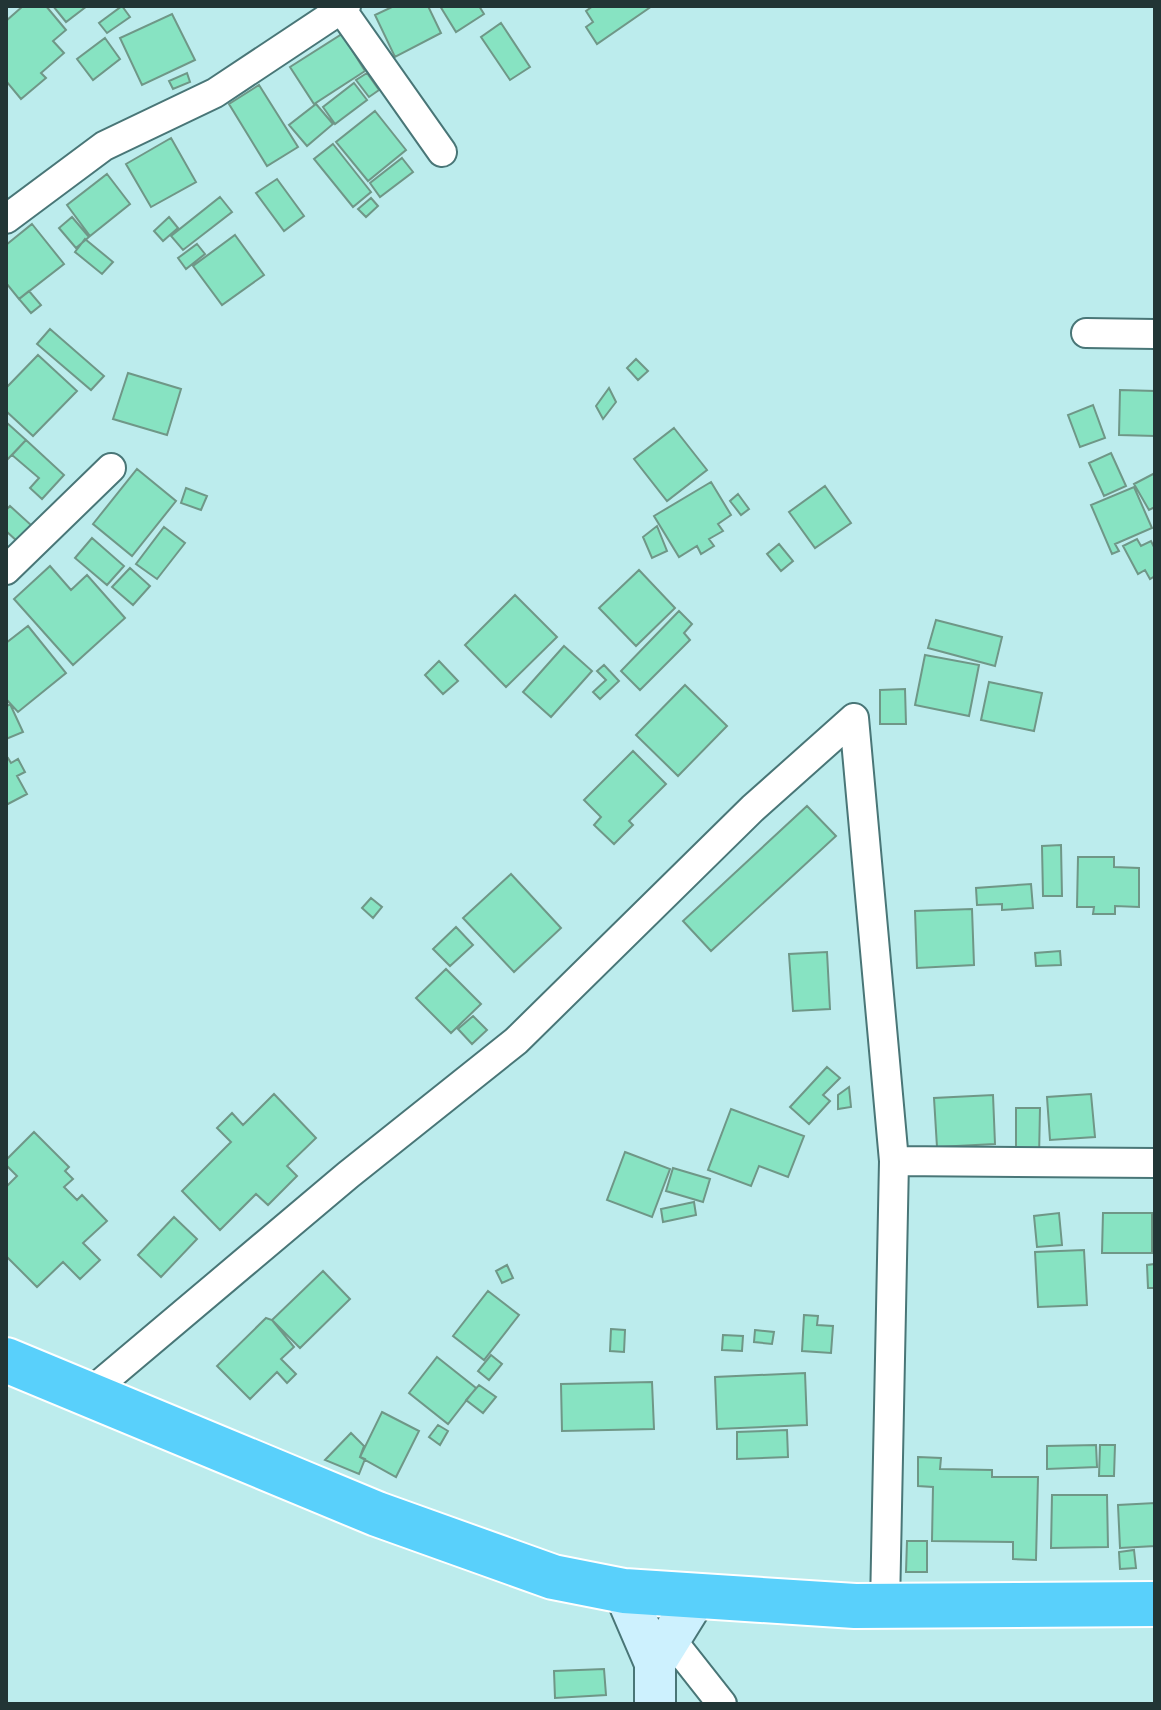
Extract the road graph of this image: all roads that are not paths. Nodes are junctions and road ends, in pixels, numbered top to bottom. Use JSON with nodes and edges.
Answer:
{"nodes":[{"id":1,"x":342,"y":7,"type":"edge"},
{"id":2,"x":442,"y":152,"type":"dead end"},
{"id":3,"x":6,"y":219,"type":"edge"},
{"id":4,"x":1086,"y":333,"type":"dead end"},
{"id":5,"x":1155,"y":334,"type":"edge"},
{"id":6,"x":111,"y":468,"type":"dead end"},
{"id":7,"x":6,"y":570,"type":"edge"},
{"id":8,"x":894,"y":1161,"type":"junction"},
{"id":9,"x":1155,"y":1163,"type":"edge"},
{"id":10,"x":6,"y":1360,"type":"edge"},
{"id":11,"x":87,"y":1395,"type":"junction"},
{"id":12,"x":624,"y":1591,"type":"junction"},
{"id":13,"x":696,"y":1597,"type":"junction"},
{"id":14,"x":1155,"y":1604,"type":"edge"},
{"id":15,"x":885,"y":1606,"type":"junction"},
{"id":16,"x":663,"y":1651,"type":"junction"},
{"id":17,"x":655,"y":1704,"type":"edge"},
{"id":18,"x":722,"y":1704,"type":"edge"}],
"edges":[{"from":1,"to":2,"type":"street"},
{"from":1,"to":3,"type":"street"},
{"from":4,"to":5,"type":"street"},
{"from":6,"to":7,"type":"street"},
{"from":8,"to":9,"type":"street"},
{"from":8,"to":11,"type":"street"},
{"from":8,"to":15,"type":"street"},
{"from":10,"to":11,"type":"highway"},
{"from":11,"to":12,"type":"highway"},
{"from":12,"to":13,"type":"highway"},
{"from":12,"to":16,"type":"street"},
{"from":13,"to":15,"type":"highway"},
{"from":13,"to":16,"type":"street"},
{"from":14,"to":15,"type":"highway"},
{"from":16,"to":17,"type":"street"},
{"from":16,"to":18,"type":"street"}]}
